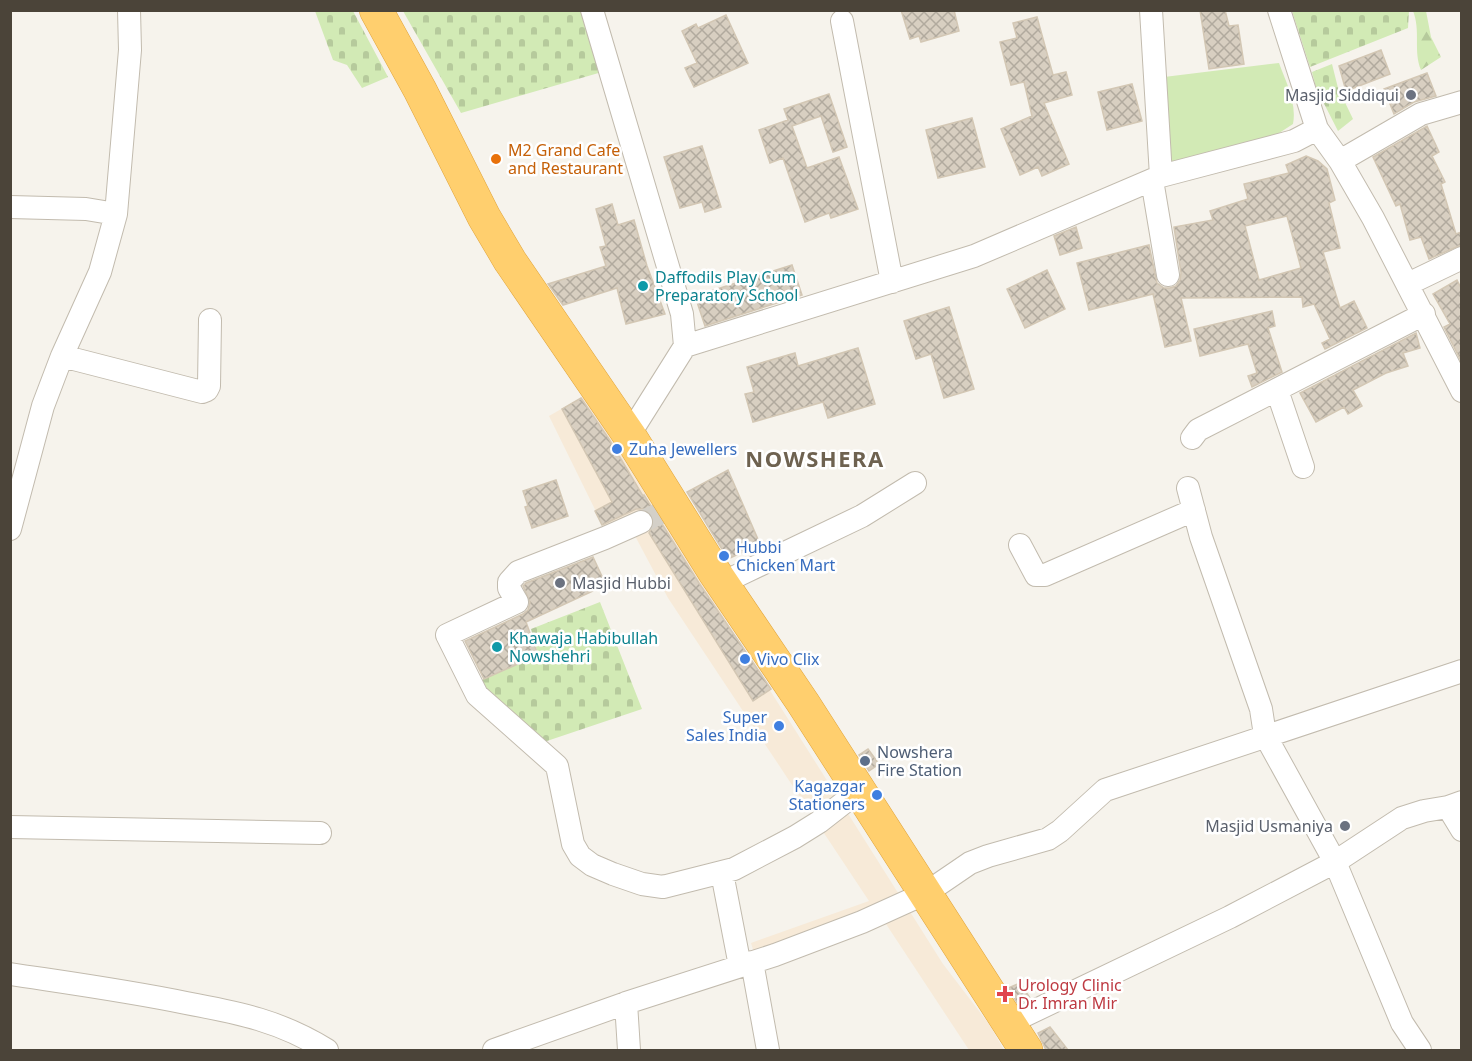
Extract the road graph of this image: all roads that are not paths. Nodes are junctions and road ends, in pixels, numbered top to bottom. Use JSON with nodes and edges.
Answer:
{"nodes":[{"id":1,"x":129,"y":10,"type":"edge"},
{"id":2,"x":376,"y":10,"type":"edge"},
{"id":3,"x":592,"y":10,"type":"edge"},
{"id":4,"x":1151,"y":10,"type":"edge"},
{"id":5,"x":1280,"y":10,"type":"edge"},
{"id":6,"x":842,"y":21,"type":"dead end"},
{"id":7,"x":1461,"y":102,"type":"edge"},
{"id":8,"x":1317,"y":129,"type":"junction"},
{"id":9,"x":1340,"y":161,"type":"junction"},
{"id":10,"x":1157,"y":178,"type":"junction"},
{"id":11,"x":10,"y":207,"type":"edge"},
{"id":12,"x":116,"y":214,"type":"junction"},
{"id":13,"x":1461,"y":258,"type":"edge"},
{"id":14,"x":1168,"y":275,"type":"dead end"},
{"id":15,"x":892,"y":282,"type":"junction"},
{"id":16,"x":1408,"y":284,"type":"junction"},
{"id":17,"x":1424,"y":314,"type":"junction"},
{"id":18,"x":210,"y":320,"type":"dead end"},
{"id":19,"x":685,"y":346,"type":"junction"},
{"id":20,"x":62,"y":356,"type":"junction"},
{"id":21,"x":1277,"y":390,"type":"junction"},
{"id":22,"x":1461,"y":391,"type":"edge"},
{"id":23,"x":629,"y":435,"type":"junction"},
{"id":24,"x":1192,"y":438,"type":"dead end"},
{"id":25,"x":20,"y":454,"type":"edge"},
{"id":26,"x":1303,"y":466,"type":"dead end"},
{"id":27,"x":915,"y":483,"type":"dead end"},
{"id":28,"x":641,"y":522,"type":"tunnel mouth"},
{"id":29,"x":10,"y":529,"type":"edge"},
{"id":30,"x":1020,"y":545,"type":"dead end"},
{"id":31,"x":722,"y":583,"type":"junction"},
{"id":32,"x":1461,"y":671,"type":"edge"},
{"id":33,"x":1265,"y":735,"type":"junction"},
{"id":34,"x":860,"y":790,"type":"junction"},
{"id":35,"x":1455,"y":805,"type":"edge"},
{"id":36,"x":10,"y":826,"type":"edge"},
{"id":37,"x":1461,"y":830,"type":"edge"},
{"id":38,"x":320,"y":833,"type":"dead end"},
{"id":39,"x":1335,"y":862,"type":"junction"},
{"id":40,"x":722,"y":873,"type":"junction"},
{"id":41,"x":926,"y":893,"type":"junction"},
{"id":42,"x":746,"y":964,"type":"junction"},
{"id":43,"x":10,"y":974,"type":"edge"},
{"id":44,"x":626,"y":1003,"type":"junction"},
{"id":45,"x":1009,"y":1023,"type":"junction"},
{"id":46,"x":327,"y":1050,"type":"edge"},
{"id":47,"x":494,"y":1050,"type":"edge"},
{"id":48,"x":629,"y":1050,"type":"edge"},
{"id":49,"x":768,"y":1050,"type":"edge"},
{"id":50,"x":1026,"y":1050,"type":"edge"},
{"id":51,"x":1420,"y":1050,"type":"edge"}],
"edges":[{"from":1,"to":12,"type":"street"},
{"from":2,"to":23,"type":"highway"},
{"from":3,"to":19,"type":"street"},
{"from":4,"to":10,"type":"street"},
{"from":5,"to":8,"type":"street"},
{"from":6,"to":15,"type":"street"},
{"from":7,"to":9,"type":"street"},
{"from":8,"to":9,"type":"street"},
{"from":8,"to":10,"type":"street"},
{"from":9,"to":16,"type":"street"},
{"from":10,"to":14,"type":"street"},
{"from":10,"to":15,"type":"street"},
{"from":11,"to":12,"type":"street"},
{"from":12,"to":20,"type":"street"},
{"from":13,"to":16,"type":"street"},
{"from":15,"to":19,"type":"street"},
{"from":16,"to":17,"type":"street"},
{"from":17,"to":21,"type":"street"},
{"from":17,"to":22,"type":"street"},
{"from":18,"to":20,"type":"street"},
{"from":19,"to":23,"type":"street"},
{"from":20,"to":25,"type":"street"},
{"from":21,"to":24,"type":"street"},
{"from":21,"to":26,"type":"street"},
{"from":23,"to":31,"type":"highway"},
{"from":25,"to":29,"type":"street"},
{"from":27,"to":31,"type":"street"},
{"from":28,"to":40,"type":"street"},
{"from":30,"to":33,"type":"street"},
{"from":31,"to":34,"type":"highway"},
{"from":32,"to":33,"type":"street"},
{"from":33,"to":39,"type":"street"},
{"from":33,"to":41,"type":"street"},
{"from":34,"to":40,"type":"street"},
{"from":34,"to":41,"type":"highway"},
{"from":35,"to":37,"type":"street"},
{"from":35,"to":39,"type":"street"},
{"from":36,"to":38,"type":"street"},
{"from":39,"to":45,"type":"street"},
{"from":39,"to":51,"type":"street"},
{"from":40,"to":42,"type":"street"},
{"from":41,"to":42,"type":"street"},
{"from":41,"to":45,"type":"highway"},
{"from":42,"to":44,"type":"street"},
{"from":42,"to":49,"type":"street"},
{"from":43,"to":46,"type":"street"},
{"from":44,"to":47,"type":"street"},
{"from":44,"to":48,"type":"street"},
{"from":45,"to":50,"type":"highway"}]}
